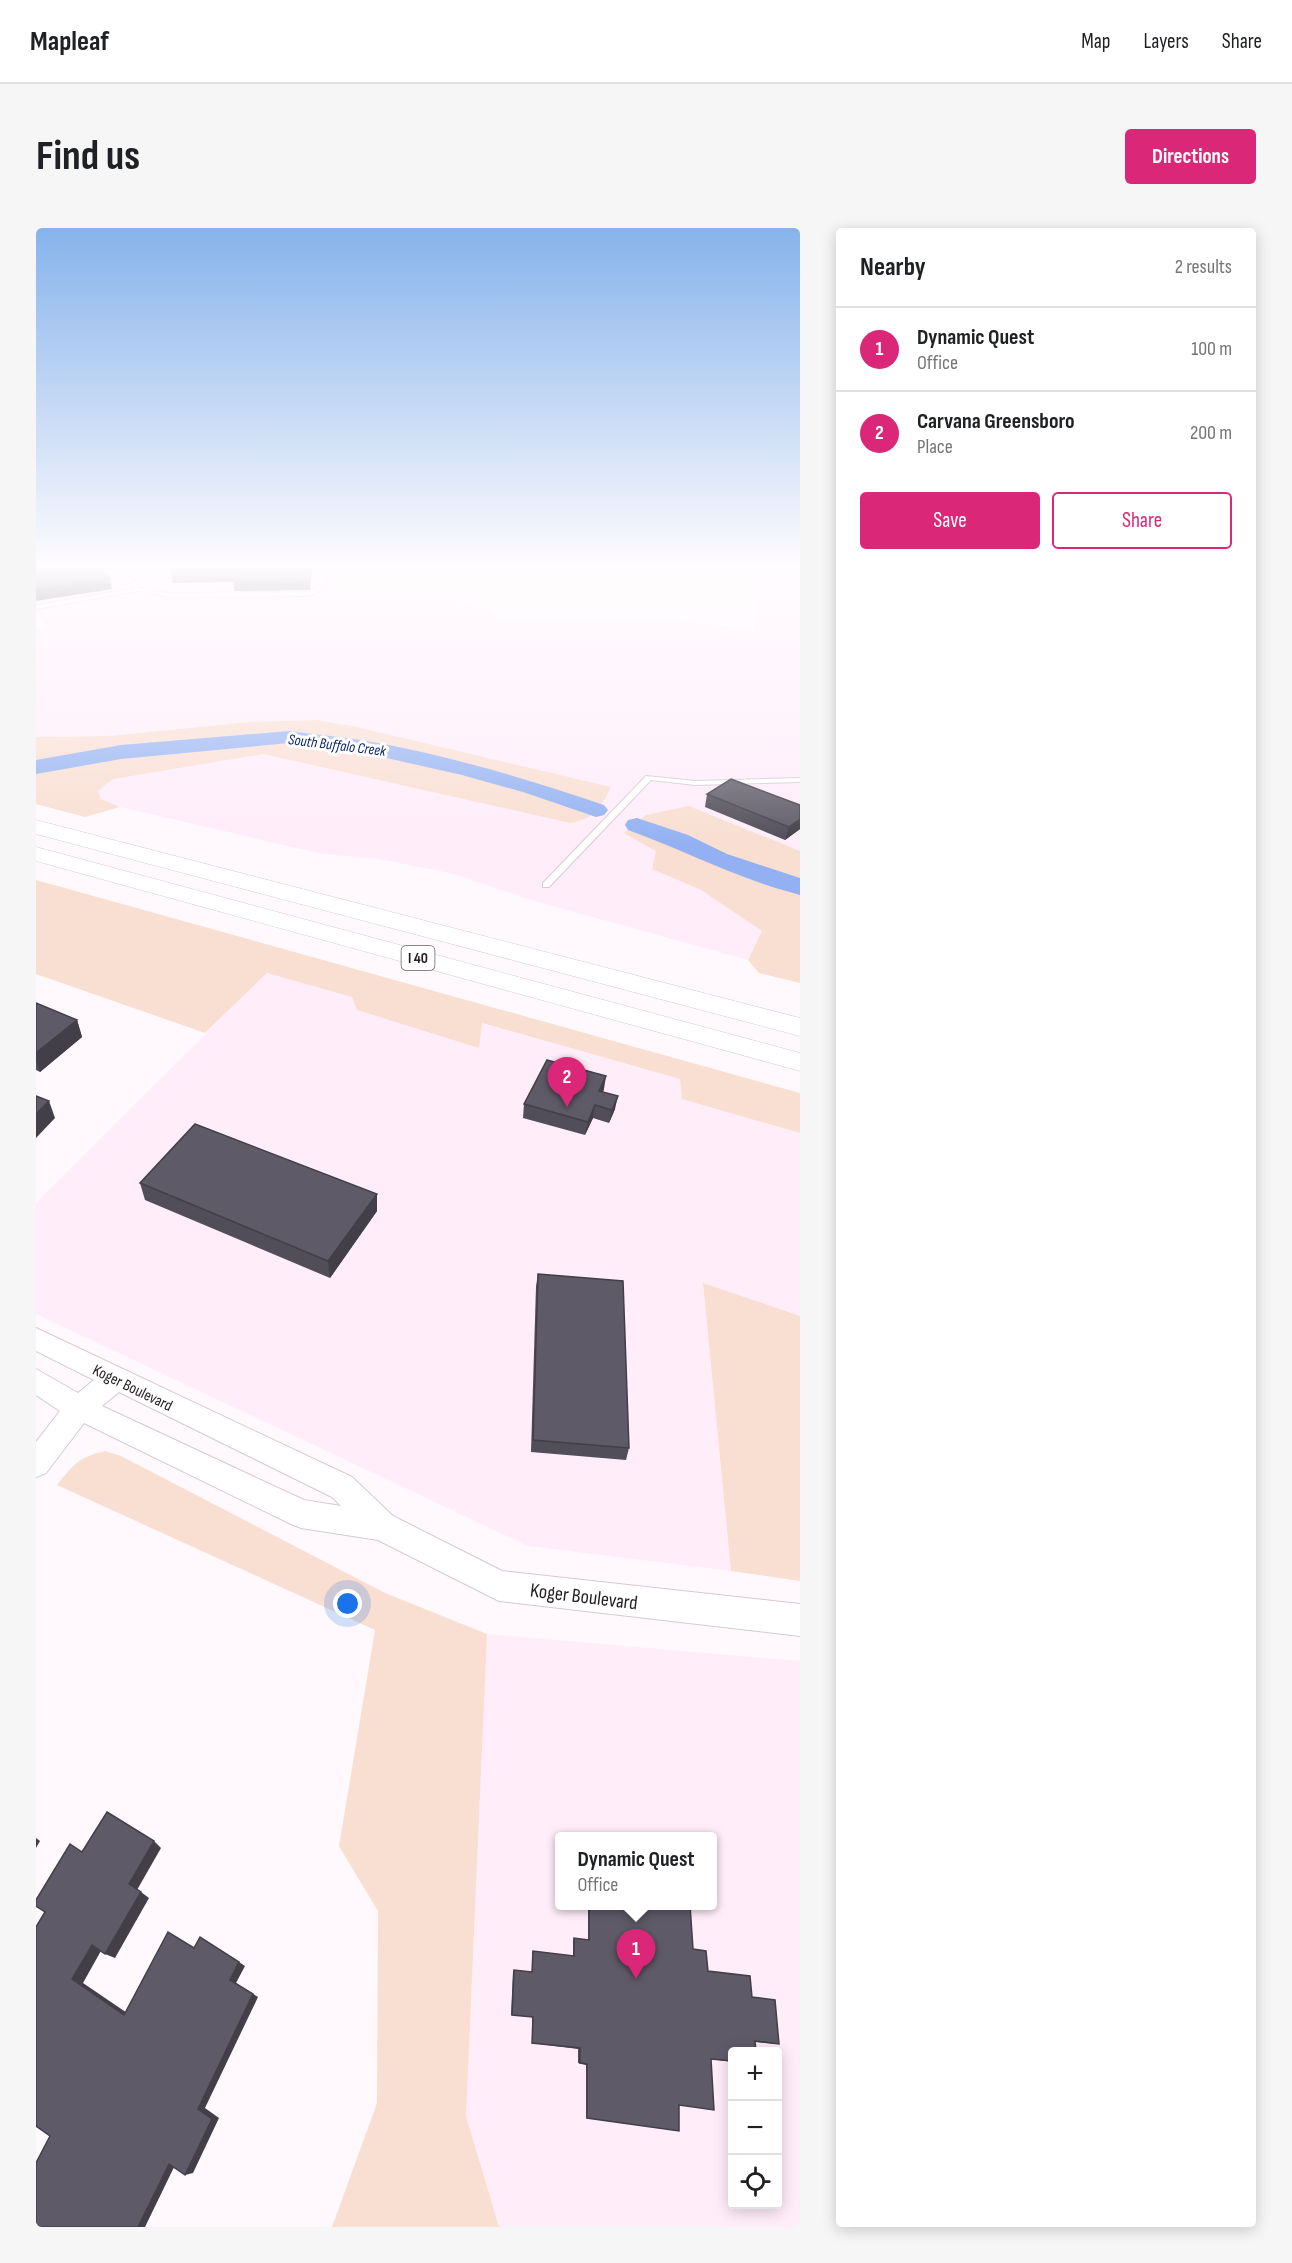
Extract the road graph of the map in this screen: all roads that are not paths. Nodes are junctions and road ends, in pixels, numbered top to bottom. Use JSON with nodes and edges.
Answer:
{"nodes":[{"id":1,"x":800,"y":780,"type":"edge"},
{"id":2,"x":36,"y":826,"type":"edge"},
{"id":3,"x":36,"y":854,"type":"edge"},
{"id":4,"x":546,"y":885,"type":"dead end"},
{"id":5,"x":800,"y":1027,"type":"edge"},
{"id":6,"x":800,"y":1062,"type":"edge"},
{"id":7,"x":36,"y":1339,"type":"edge"},
{"id":8,"x":116,"y":1379,"type":"junction"},
{"id":9,"x":36,"y":1381,"type":"edge"},
{"id":10,"x":80,"y":1408,"type":"junction"},
{"id":11,"x":36,"y":1464,"type":"edge"},
{"id":12,"x":382,"y":1526,"type":"junction"},
{"id":13,"x":800,"y":1620,"type":"edge"}],
"edges":[{"from":1,"to":4,"type":"lane"},
{"from":2,"to":5,"type":"highway","number":"I 40"},
{"from":3,"to":6,"type":"highway","number":"I 40"},
{"from":7,"to":8,"type":"street","name":"Koger Boulevard"},
{"from":8,"to":10,"type":"street"},
{"from":8,"to":12,"type":"street","name":"Koger Boulevard"},
{"from":9,"to":10,"type":"street","name":"Koger Boulevard"},
{"from":10,"to":11,"type":"street"},
{"from":10,"to":12,"type":"street","name":"Koger Boulevard"},
{"from":12,"to":13,"type":"street","name":"Koger Boulevard"}]}
